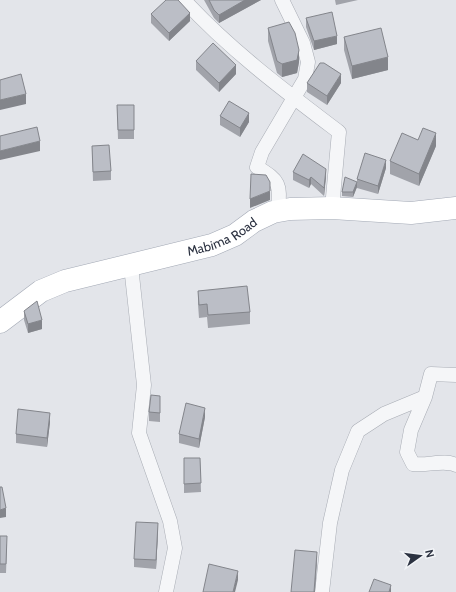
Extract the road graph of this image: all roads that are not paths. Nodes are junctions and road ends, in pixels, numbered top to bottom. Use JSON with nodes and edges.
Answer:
{"nodes":[{"id":1,"x":184,"y":0,"type":"edge"},
{"id":2,"x":282,"y":0,"type":"edge"},
{"id":3,"x":294,"y":98,"type":"junction"},
{"id":4,"x":332,"y":208,"type":"junction"},
{"id":5,"x":456,"y":208,"type":"edge"},
{"id":6,"x":278,"y":211,"type":"junction"},
{"id":7,"x":131,"y":266,"type":"junction"},
{"id":8,"x":0,"y":322,"type":"edge"},
{"id":9,"x":456,"y":375,"type":"edge"},
{"id":10,"x":424,"y":397,"type":"junction"},
{"id":11,"x":456,"y":465,"type":"edge"},
{"id":12,"x":166,"y":592,"type":"edge"},
{"id":13,"x":322,"y":592,"type":"edge"}],
"edges":[{"from":1,"to":3,"type":"street"},
{"from":2,"to":3,"type":"street"},
{"from":3,"to":4,"type":"street"},
{"from":3,"to":6,"type":"street"},
{"from":4,"to":5,"type":"main road","name":"Mabima Road"},
{"from":4,"to":6,"type":"main road","name":"Mabima Road"},
{"from":6,"to":7,"type":"main road","name":"Mabima Road"},
{"from":7,"to":8,"type":"main road","name":"Mabima Road"},
{"from":7,"to":12,"type":"street"},
{"from":9,"to":10,"type":"street"},
{"from":10,"to":11,"type":"street"},
{"from":10,"to":13,"type":"street"}]}
